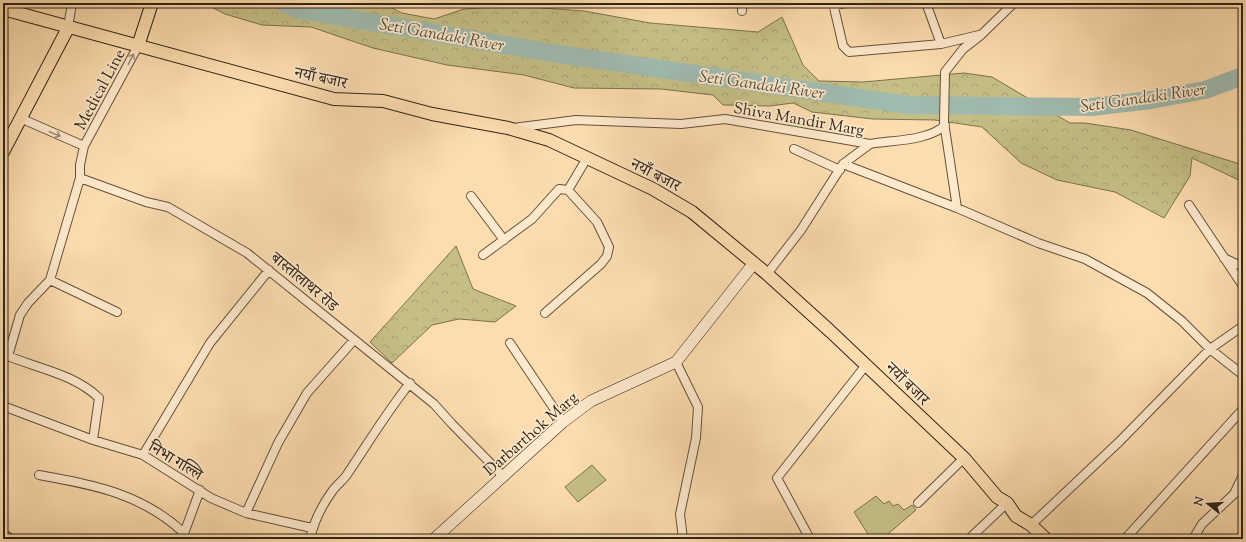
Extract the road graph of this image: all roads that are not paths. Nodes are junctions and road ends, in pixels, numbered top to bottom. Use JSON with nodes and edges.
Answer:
{"nodes":[{"id":1,"x":72,"y":3,"type":"edge"},
{"id":2,"x":152,"y":3,"type":"edge"},
{"id":3,"x":846,"y":3,"type":"edge"},
{"id":4,"x":926,"y":3,"type":"edge"},
{"id":5,"x":1014,"y":3,"type":"edge"},
{"id":6,"x":833,"y":5,"type":"edge"},
{"id":7,"x":3,"y":10,"type":"edge"},
{"id":8,"x":68,"y":28,"type":"junction"},
{"id":9,"x":981,"y":35,"type":"junction"},
{"id":10,"x":941,"y":44,"type":"junction"},
{"id":11,"x":138,"y":46,"type":"junction"},
{"id":12,"x":20,"y":118,"type":"junction"},
{"id":13,"x":944,"y":124,"type":"junction"},
{"id":14,"x":508,"y":128,"type":"junction"},
{"id":15,"x":870,"y":144,"type":"junction"},
{"id":16,"x":84,"y":146,"type":"junction"},
{"id":17,"x":794,"y":149,"type":"dead end"},
{"id":18,"x":3,"y":152,"type":"edge"},
{"id":19,"x":588,"y":158,"type":"junction"},
{"id":20,"x":841,"y":167,"type":"junction"},
{"id":21,"x":80,"y":178,"type":"junction"},
{"id":22,"x":568,"y":190,"type":"junction"},
{"id":23,"x":471,"y":196,"type":"dead end"},
{"id":24,"x":1189,"y":205,"type":"dead end"},
{"id":25,"x":957,"y":208,"type":"junction"},
{"id":26,"x":504,"y":240,"type":"junction"},
{"id":27,"x":483,"y":255,"type":"dead end"},
{"id":28,"x":1224,"y":258,"type":"junction"},
{"id":29,"x":754,"y":263,"type":"junction"},
{"id":30,"x":1243,"y":266,"type":"edge"},
{"id":31,"x":269,"y":270,"type":"junction"},
{"id":32,"x":767,"y":274,"type":"junction"},
{"id":33,"x":50,"y":280,"type":"junction"},
{"id":34,"x":1243,"y":286,"type":"edge"},
{"id":35,"x":117,"y":312,"type":"dead end"},
{"id":36,"x":546,"y":313,"type":"dead end"},
{"id":37,"x":1243,"y":326,"type":"edge"},
{"id":38,"x":354,"y":340,"type":"junction"},
{"id":39,"x":510,"y":343,"type":"dead end"},
{"id":40,"x":1210,"y":349,"type":"junction"},
{"id":41,"x":5,"y":355,"type":"edge"},
{"id":42,"x":676,"y":362,"type":"junction"},
{"id":43,"x":866,"y":365,"type":"junction"},
{"id":44,"x":1243,"y":374,"type":"edge"},
{"id":45,"x":410,"y":383,"type":"junction"},
{"id":46,"x":3,"y":406,"type":"edge"},
{"id":47,"x":1243,"y":409,"type":"edge"},
{"id":48,"x":563,"y":422,"type":"junction"},
{"id":49,"x":93,"y":440,"type":"junction"},
{"id":50,"x":143,"y":455,"type":"junction"},
{"id":51,"x":964,"y":458,"type":"junction"},
{"id":52,"x":39,"y":475,"type":"dead end"},
{"id":53,"x":1243,"y":475,"type":"edge"},
{"id":54,"x":504,"y":477,"type":"junction"},
{"id":55,"x":200,"y":490,"type":"junction"},
{"id":56,"x":918,"y":503,"type":"dead end"},
{"id":57,"x":1007,"y":503,"type":"junction"},
{"id":58,"x":246,"y":513,"type":"junction"},
{"id":59,"x":1031,"y":525,"type":"junction"},
{"id":60,"x":312,"y":528,"type":"junction"},
{"id":61,"x":3,"y":536,"type":"edge"},
{"id":62,"x":183,"y":536,"type":"edge"},
{"id":63,"x":8,"y":539,"type":"edge"},
{"id":64,"x":310,"y":539,"type":"edge"},
{"id":65,"x":434,"y":539,"type":"edge"},
{"id":66,"x":683,"y":539,"type":"edge"},
{"id":67,"x":810,"y":539,"type":"edge"},
{"id":68,"x":968,"y":539,"type":"edge"},
{"id":69,"x":1046,"y":539,"type":"edge"},
{"id":70,"x":1125,"y":539,"type":"edge"},
{"id":71,"x":1193,"y":539,"type":"edge"}],
"edges":[{"from":1,"to":8,"type":"street"},
{"from":2,"to":11,"type":"main road"},
{"from":3,"to":6,"type":"street"},
{"from":4,"to":10,"type":"street"},
{"from":5,"to":9,"type":"street"},
{"from":6,"to":10,"type":"street"},
{"from":7,"to":8,"type":"main road","name":"नयाँ बजार"},
{"from":8,"to":11,"type":"main road","name":"नयाँ बजार"},
{"from":8,"to":12,"type":"main road"},
{"from":9,"to":10,"type":"street"},
{"from":9,"to":13,"type":"street"},
{"from":11,"to":14,"type":"main road","name":"नयाँ बजार"},
{"from":16,"to":11,"type":"street","name":"Medical Line","one_way":true},
{"from":12,"to":16,"type":"street","name":"Medical Line","one_way":true},
{"from":12,"to":18,"type":"main road"},
{"from":13,"to":15,"type":"street"},
{"from":13,"to":25,"type":"street"},
{"from":14,"to":15,"type":"street","name":"Shiva Mandir Marg"},
{"from":14,"to":19,"type":"main road","name":"नयाँ बजार"},
{"from":15,"to":20,"type":"street","name":"Shiva Mandir Marg"},
{"from":16,"to":21,"type":"street"},
{"from":17,"to":20,"type":"street"},
{"from":19,"to":22,"type":"street"},
{"from":19,"to":29,"type":"main road","name":"नयाँ बजार"},
{"from":20,"to":25,"type":"street"},
{"from":20,"to":32,"type":"street","name":"Shiva Mandir Marg"},
{"from":21,"to":31,"type":"street","name":"बास्तोलाथर रोड"},
{"from":21,"to":33,"type":"street"},
{"from":22,"to":26,"type":"street"},
{"from":22,"to":36,"type":"street"},
{"from":23,"to":26,"type":"street"},
{"from":24,"to":28,"type":"street"},
{"from":25,"to":40,"type":"street"},
{"from":26,"to":27,"type":"street"},
{"from":28,"to":30,"type":"street"},
{"from":28,"to":34,"type":"street"},
{"from":29,"to":32,"type":"main road","name":"नयाँ बजार"},
{"from":29,"to":42,"type":"main road","name":"Darbarthok Marg"},
{"from":31,"to":38,"type":"street","name":"बास्तोलाथर रोड"},
{"from":31,"to":50,"type":"street"},
{"from":32,"to":43,"type":"main road","name":"नयाँ बजार"},
{"from":33,"to":35,"type":"street"},
{"from":33,"to":41,"type":"street"},
{"from":37,"to":40,"type":"street"},
{"from":38,"to":45,"type":"street","name":"बास्तोलाथर रोड"},
{"from":38,"to":58,"type":"street"},
{"from":39,"to":48,"type":"street"},
{"from":40,"to":44,"type":"street"},
{"from":40,"to":59,"type":"street"},
{"from":41,"to":49,"type":"street"},
{"from":42,"to":48,"type":"main road","name":"Darbarthok Marg"},
{"from":42,"to":66,"type":"street"},
{"from":43,"to":51,"type":"main road","name":"नयाँ बजार"},
{"from":43,"to":67,"type":"street"},
{"from":45,"to":54,"type":"street","name":"बास्तोलाथर रोड"},
{"from":45,"to":60,"type":"street"},
{"from":46,"to":49,"type":"street","name":"निभा गल्लि"},
{"from":47,"to":70,"type":"street"},
{"from":48,"to":54,"type":"main road","name":"Darbarthok Marg"},
{"from":49,"to":50,"type":"street","name":"निभा गल्लि"},
{"from":50,"to":55,"type":"street","name":"निभा गल्लि"},
{"from":51,"to":56,"type":"street"},
{"from":51,"to":57,"type":"main road","name":"नयाँ बजार"},
{"from":52,"to":62,"type":"street"},
{"from":53,"to":71,"type":"street"},
{"from":54,"to":65,"type":"main road","name":"Darbarthok Marg"},
{"from":55,"to":58,"type":"street","name":"निभा गल्लि"},
{"from":55,"to":62,"type":"street"},
{"from":57,"to":59,"type":"main road","name":"नयाँ बजार"},
{"from":57,"to":68,"type":"street"},
{"from":58,"to":60,"type":"street","name":"निभा गल्लि"},
{"from":59,"to":69,"type":"main road","name":"नयाँ बजार"},
{"from":60,"to":64,"type":"street"},
{"from":61,"to":63,"type":"main road"}]}
